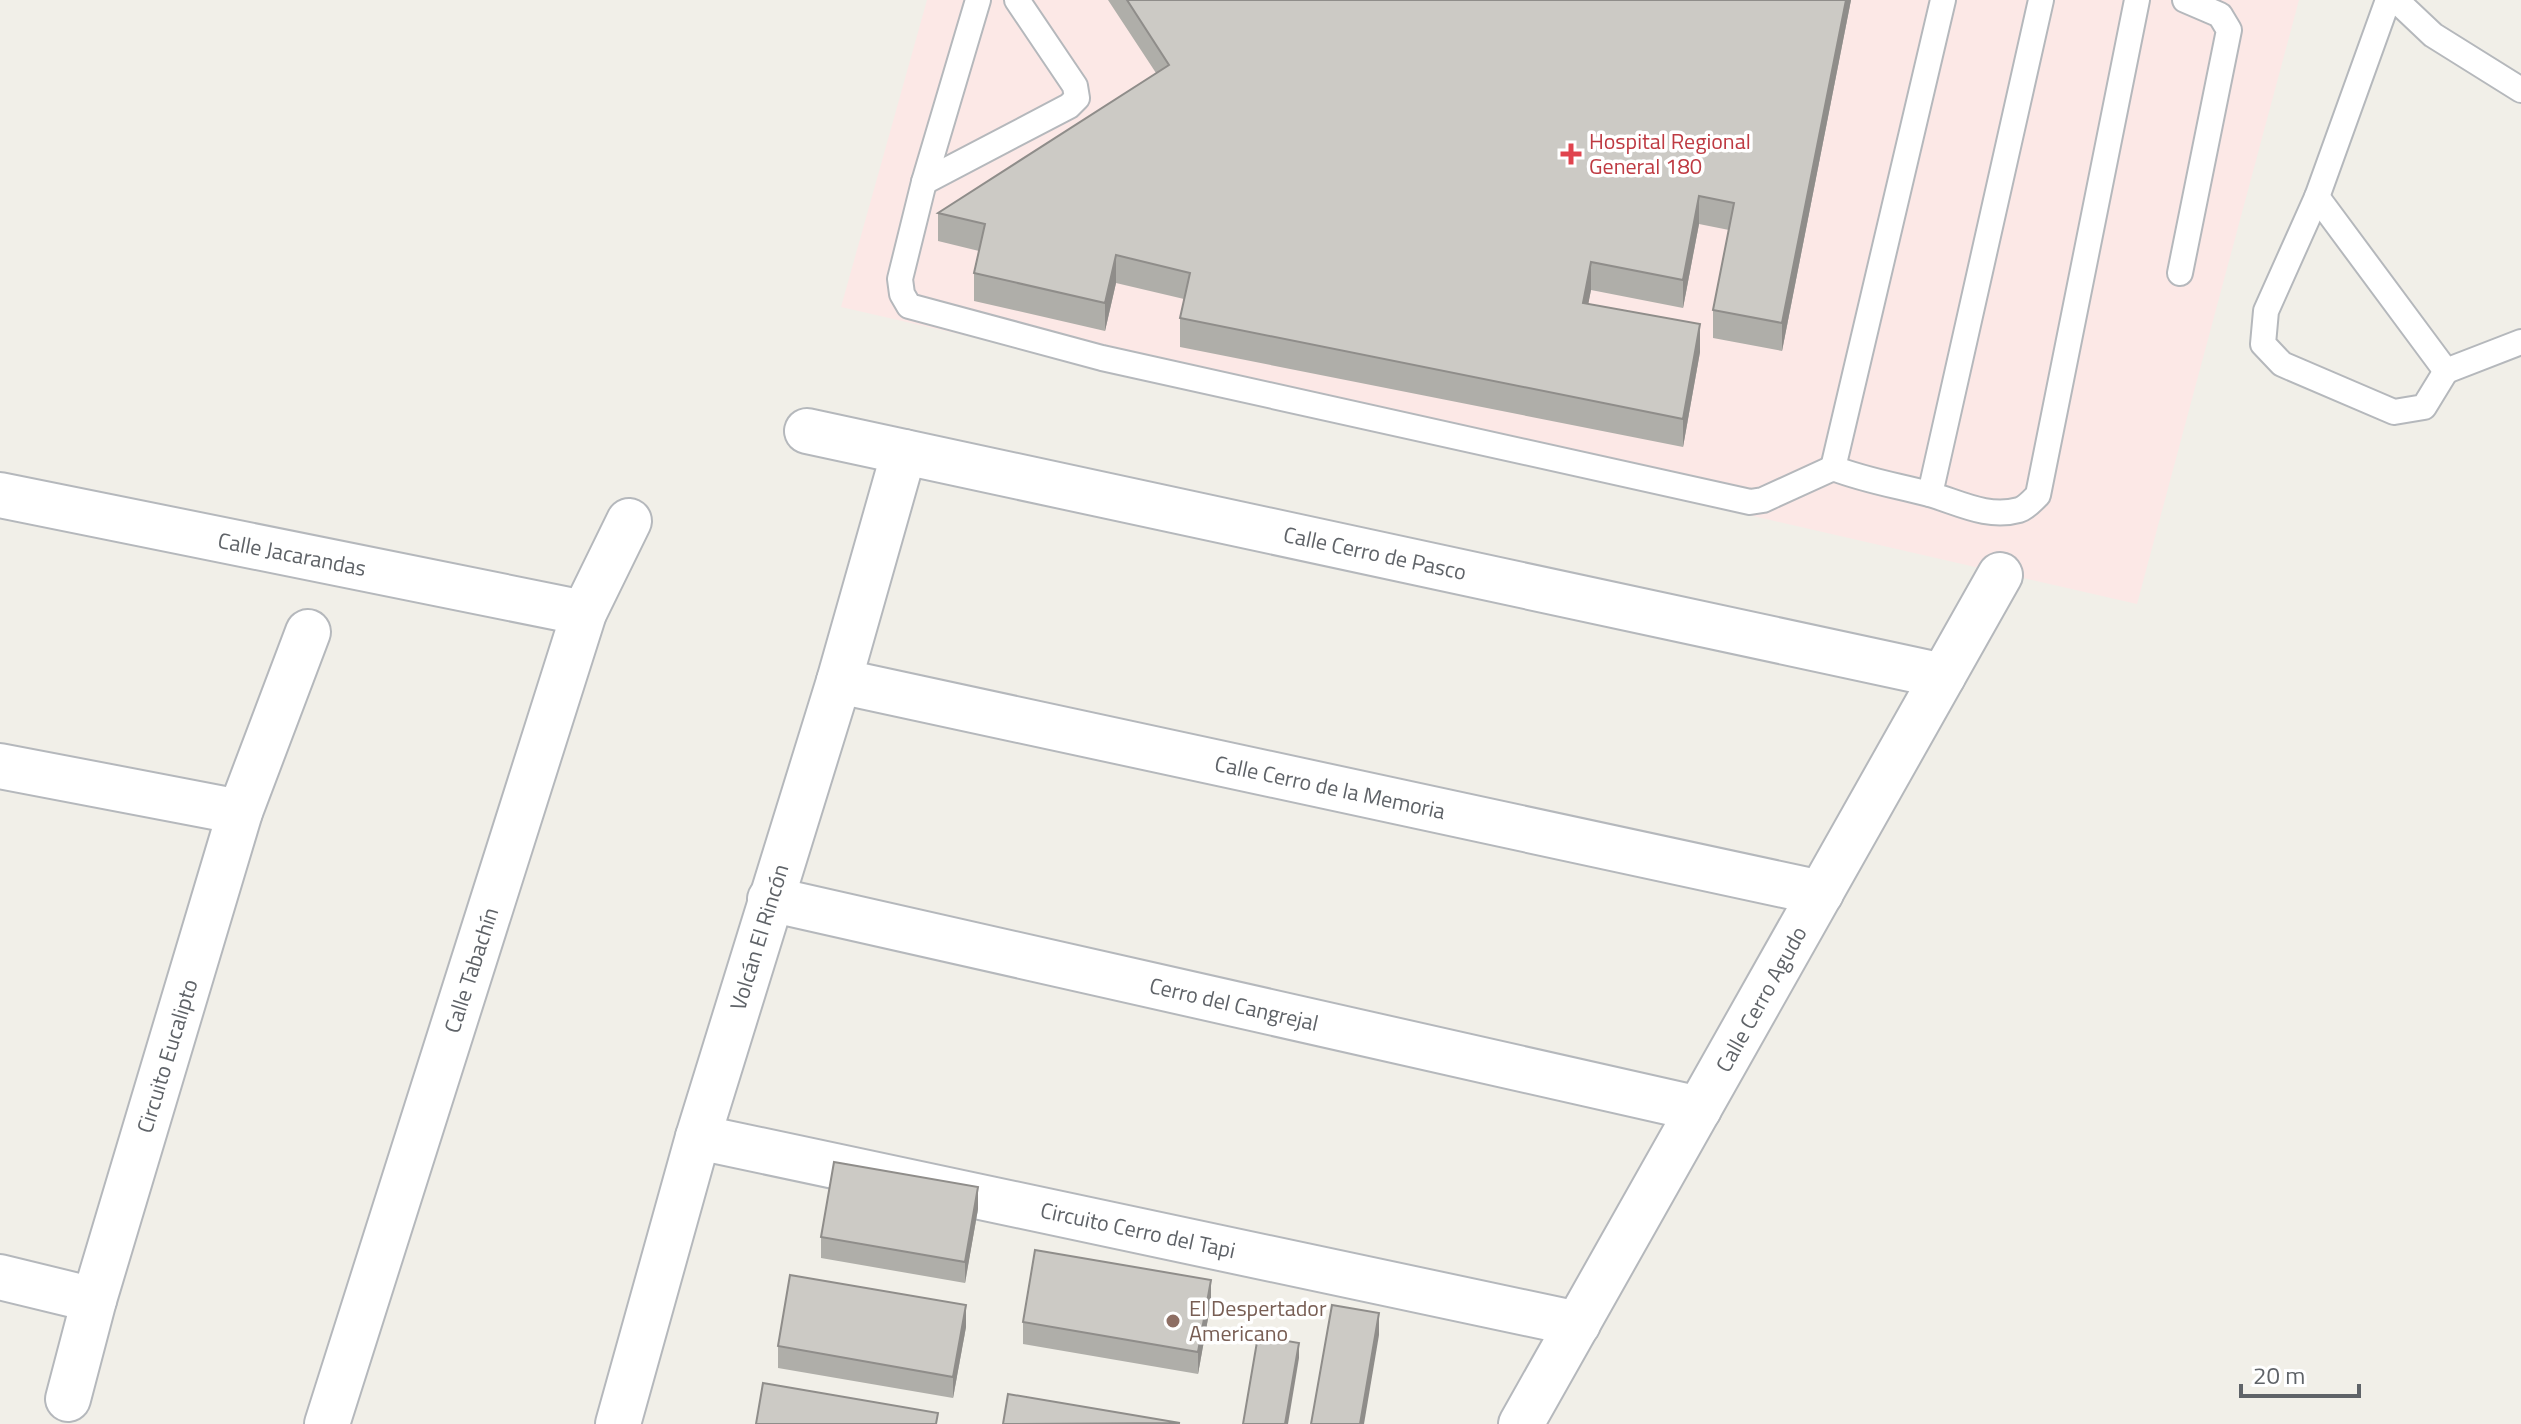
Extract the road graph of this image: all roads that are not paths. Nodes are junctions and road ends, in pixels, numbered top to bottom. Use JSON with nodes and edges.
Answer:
{"nodes":[{"id":1,"x":978,"y":0,"type":"edge"},
{"id":2,"x":1017,"y":0,"type":"edge"},
{"id":3,"x":1943,"y":0,"type":"edge"},
{"id":4,"x":2041,"y":0,"type":"edge"},
{"id":5,"x":2137,"y":0,"type":"edge"},
{"id":6,"x":2185,"y":0,"type":"edge"},
{"id":7,"x":2388,"y":0,"type":"edge"},
{"id":8,"x":2396,"y":0,"type":"edge"},
{"id":9,"x":2521,"y":90,"type":"edge"},
{"id":10,"x":924,"y":182,"type":"junction"},
{"id":11,"x":2317,"y":197,"type":"junction"},
{"id":12,"x":2180,"y":273,"type":"dead end"},
{"id":13,"x":2521,"y":342,"type":"edge"},
{"id":14,"x":2446,"y":371,"type":"junction"},
{"id":15,"x":807,"y":431,"type":"dead end"},
{"id":16,"x":904,"y":452,"type":"junction"},
{"id":17,"x":1833,"y":468,"type":"junction"},
{"id":18,"x":1930,"y":494,"type":"junction"},
{"id":19,"x":0,"y":495,"type":"edge"},
{"id":20,"x":629,"y":521,"type":"dead end"},
{"id":21,"x":2000,"y":575,"type":"dead end"},
{"id":22,"x":584,"y":613,"type":"junction"},
{"id":23,"x":308,"y":632,"type":"dead end"},
{"id":24,"x":1943,"y":676,"type":"junction"},
{"id":25,"x":839,"y":681,"type":"junction"},
{"id":26,"x":2,"y":774,"type":"edge"},
{"id":27,"x":240,"y":812,"type":"junction"},
{"id":28,"x":1821,"y":893,"type":"junction"},
{"id":29,"x":770,"y":899,"type":"junction"},
{"id":30,"x":1699,"y":1109,"type":"junction"},
{"id":31,"x":698,"y":1137,"type":"junction"},
{"id":32,"x":0,"y":1277,"type":"edge"},
{"id":33,"x":94,"y":1300,"type":"junction"},
{"id":34,"x":1578,"y":1324,"type":"junction"},
{"id":35,"x":68,"y":1399,"type":"dead end"},
{"id":36,"x":327,"y":1424,"type":"edge"},
{"id":37,"x":618,"y":1424,"type":"edge"},
{"id":38,"x":1521,"y":1424,"type":"edge"}],
"edges":[{"from":1,"to":10,"type":"lane"},
{"from":2,"to":10,"type":"lane"},
{"from":3,"to":17,"type":"lane"},
{"from":4,"to":18,"type":"lane"},
{"from":5,"to":18,"type":"lane"},
{"from":6,"to":12,"type":"lane"},
{"from":7,"to":11,"type":"lane"},
{"from":8,"to":9,"type":"lane"},
{"from":10,"to":17,"type":"lane"},
{"from":11,"to":14,"type":"lane"},
{"from":11,"to":14,"type":"lane"},
{"from":13,"to":14,"type":"lane"},
{"from":15,"to":16,"type":"street","name":"Calle Cerro de Pasco"},
{"from":16,"to":24,"type":"street","name":"Calle Cerro de Pasco"},
{"from":16,"to":25,"type":"street","name":"Volcán El Rincón"},
{"from":17,"to":18,"type":"lane"},
{"from":19,"to":22,"type":"street","name":"Calle Jacarandas"},
{"from":20,"to":22,"type":"street","name":"Calle Tabachín"},
{"from":21,"to":24,"type":"street","name":"Calle Cerro Agudo"},
{"from":22,"to":36,"type":"street","name":"Calle Tabachín"},
{"from":23,"to":27,"type":"street","name":"Circuito Eucalipto"},
{"from":24,"to":28,"type":"street","name":"Calle Cerro Agudo"},
{"from":25,"to":28,"type":"street","name":"Calle Cerro de la Memoria"},
{"from":25,"to":29,"type":"street","name":"Volcán El Rincón"},
{"from":26,"to":27,"type":"street"},
{"from":27,"to":33,"type":"street","name":"Circuito Eucalipto"},
{"from":28,"to":30,"type":"street","name":"Calle Cerro Agudo"},
{"from":29,"to":30,"type":"street","name":"Cerro del Cangrejal"},
{"from":29,"to":31,"type":"street","name":"Volcán El Rincón"},
{"from":30,"to":34,"type":"street","name":"Calle Cerro Agudo"},
{"from":31,"to":34,"type":"street","name":"Circuito Cerro del Tapi"},
{"from":31,"to":37,"type":"street","name":"Volcán El Rincón"},
{"from":32,"to":33,"type":"street"},
{"from":33,"to":35,"type":"street","name":"Circuito Eucalipto"},
{"from":34,"to":38,"type":"street","name":"Calle Cerro Agudo"}]}
